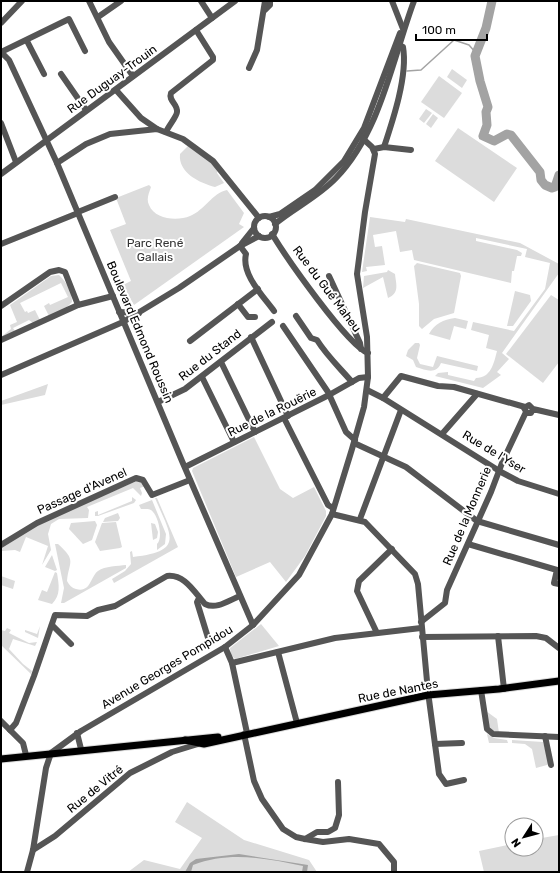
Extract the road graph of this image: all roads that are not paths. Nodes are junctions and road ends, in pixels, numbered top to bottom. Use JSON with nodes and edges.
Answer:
{"nodes":[{"id":1,"x":22,"y":1,"type":"edge"},
{"id":2,"x":89,"y":1,"type":"edge"},
{"id":3,"x":121,"y":1,"type":"edge"},
{"id":4,"x":201,"y":1,"type":"edge"},
{"id":5,"x":235,"y":1,"type":"edge"},
{"id":6,"x":265,"y":1,"type":"edge"},
{"id":7,"x":270,"y":1,"type":"edge"},
{"id":8,"x":392,"y":1,"type":"edge"},
{"id":9,"x":414,"y":1,"type":"edge"},
{"id":10,"x":264,"y":10,"type":"junction"},
{"id":11,"x":98,"y":17,"type":"junction"},
{"id":12,"x":212,"y":18,"type":"junction"},
{"id":13,"x":1,"y":23,"type":"edge"},
{"id":14,"x":403,"y":29,"type":"junction"},
{"id":15,"x":196,"y":30,"type":"junction"},
{"id":16,"x":27,"y":41,"type":"junction"},
{"id":17,"x":399,"y":45,"type":"junction"},
{"id":18,"x":85,"y":51,"type":"dead end"},
{"id":19,"x":1,"y":52,"type":"edge"},
{"id":20,"x":249,"y":68,"type":"dead end"},
{"id":21,"x":44,"y":74,"type":"dead end"},
{"id":22,"x":61,"y":74,"type":"dead end"},
{"id":23,"x":133,"y":76,"type":"junction"},
{"id":24,"x":116,"y":90,"type":"junction"},
{"id":25,"x":86,"y":110,"type":"junction"},
{"id":26,"x":1,"y":123,"type":"edge"},
{"id":27,"x":157,"y":129,"type":"junction"},
{"id":28,"x":166,"y":132,"type":"junction"},
{"id":29,"x":362,"y":138,"type":"junction"},
{"id":30,"x":47,"y":140,"type":"junction"},
{"id":31,"x":384,"y":147,"type":"junction"},
{"id":32,"x":374,"y":149,"type":"junction"},
{"id":33,"x":411,"y":150,"type":"dead end"},
{"id":34,"x":16,"y":162,"type":"junction"},
{"id":35,"x":57,"y":163,"type":"junction"},
{"id":36,"x":1,"y":174,"type":"edge"},
{"id":37,"x":115,"y":197,"type":"dead end"},
{"id":38,"x":78,"y":212,"type":"junction"},
{"id":39,"x":269,"y":217,"type":"junction"},
{"id":40,"x":259,"y":218,"type":"junction"},
{"id":41,"x":275,"y":224,"type":"junction"},
{"id":42,"x":254,"y":228,"type":"junction"},
{"id":43,"x":272,"y":234,"type":"junction"},
{"id":44,"x":259,"y":236,"type":"junction"},
{"id":45,"x":1,"y":244,"type":"edge"},
{"id":46,"x":240,"y":246,"type":"junction"},
{"id":47,"x":329,"y":276,"type":"dead end"},
{"id":48,"x":258,"y":289,"type":"junction"},
{"id":49,"x":113,"y":296,"type":"junction"},
{"id":50,"x":238,"y":304,"type":"junction"},
{"id":51,"x":78,"y":305,"type":"junction"},
{"id":52,"x":1,"y":306,"type":"edge"},
{"id":53,"x":119,"y":312,"type":"junction"},
{"id":54,"x":274,"y":312,"type":"dead end"},
{"id":55,"x":139,"y":313,"type":"junction"},
{"id":56,"x":296,"y":316,"type":"dead end"},
{"id":57,"x":255,"y":317,"type":"dead end"},
{"id":58,"x":123,"y":322,"type":"junction"},
{"id":59,"x":272,"y":322,"type":"dead end"},
{"id":60,"x":283,"y":326,"type":"dead end"},
{"id":61,"x":251,"y":337,"type":"junction"},
{"id":62,"x":1,"y":340,"type":"edge"},
{"id":63,"x":190,"y":341,"type":"dead end"},
{"id":64,"x":361,"y":349,"type":"junction"},
{"id":65,"x":368,"y":353,"type":"junction"},
{"id":66,"x":221,"y":362,"type":"junction"},
{"id":67,"x":1,"y":375,"type":"edge"},
{"id":68,"x":202,"y":377,"type":"junction"},
{"id":69,"x":368,"y":377,"type":"junction"},
{"id":70,"x":352,"y":382,"type":"junction"},
{"id":71,"x":367,"y":390,"type":"junction"},
{"id":72,"x":477,"y":394,"type":"junction"},
{"id":73,"x":329,"y":395,"type":"junction"},
{"id":74,"x":383,"y":398,"type":"junction"},
{"id":75,"x":158,"y":402,"type":"junction"},
{"id":76,"x":401,"y":410,"type":"junction"},
{"id":77,"x":525,"y":410,"type":"junction"},
{"id":78,"x":559,"y":415,"type":"edge"},
{"id":79,"x":286,"y":417,"type":"junction"},
{"id":80,"x":255,"y":432,"type":"junction"},
{"id":81,"x":442,"y":434,"type":"junction"},
{"id":82,"x":354,"y":441,"type":"junction"},
{"id":83,"x":234,"y":442,"type":"junction"},
{"id":84,"x":383,"y":457,"type":"junction"},
{"id":85,"x":185,"y":467,"type":"junction"},
{"id":86,"x":499,"y":470,"type":"junction"},
{"id":87,"x":190,"y":480,"type":"junction"},
{"id":88,"x":559,"y":494,"type":"edge"},
{"id":89,"x":332,"y":511,"type":"junction"},
{"id":90,"x":360,"y":520,"type":"junction"},
{"id":91,"x":477,"y":521,"type":"junction"},
{"id":92,"x":468,"y":544,"type":"junction"},
{"id":93,"x":1,"y":545,"type":"edge"},
{"id":94,"x":559,"y":545,"type":"edge"},
{"id":95,"x":392,"y":549,"type":"junction"},
{"id":96,"x":559,"y":584,"type":"edge"},
{"id":97,"x":240,"y":596,"type":"junction"},
{"id":98,"x":199,"y":598,"type":"junction"},
{"id":99,"x":421,"y":622,"type":"junction"},
{"id":100,"x":52,"y":625,"type":"junction"},
{"id":101,"x":253,"y":625,"type":"junction"},
{"id":102,"x":421,"y":628,"type":"junction"},
{"id":103,"x":377,"y":633,"type":"junction"},
{"id":104,"x":498,"y":636,"type":"junction"},
{"id":105,"x":422,"y":637,"type":"junction"},
{"id":106,"x":209,"y":641,"type":"dead end"},
{"id":107,"x":71,"y":644,"type":"dead end"},
{"id":108,"x":225,"y":646,"type":"junction"},
{"id":109,"x":559,"y":648,"type":"edge"},
{"id":110,"x":278,"y":652,"type":"junction"},
{"id":111,"x":232,"y":663,"type":"junction"},
{"id":112,"x":559,"y":681,"type":"edge"},
{"id":113,"x":504,"y":688,"type":"junction"},
{"id":114,"x":481,"y":690,"type":"junction"},
{"id":115,"x":428,"y":694,"type":"junction"},
{"id":116,"x":1,"y":721,"type":"edge"},
{"id":117,"x":297,"y":723,"type":"junction"},
{"id":118,"x":10,"y":730,"type":"junction"},
{"id":119,"x":77,"y":733,"type":"junction"},
{"id":120,"x":246,"y":734,"type":"junction"},
{"id":121,"x":545,"y":736,"type":"junction"},
{"id":122,"x":559,"y":737,"type":"edge"},
{"id":123,"x":185,"y":740,"type":"junction"},
{"id":124,"x":462,"y":743,"type":"dead end"},
{"id":125,"x":198,"y":744,"type":"junction"},
{"id":126,"x":435,"y":744,"type":"junction"},
{"id":127,"x":80,"y":750,"type":"junction"},
{"id":128,"x":51,"y":753,"type":"junction"},
{"id":129,"x":26,"y":755,"type":"junction"},
{"id":130,"x":1,"y":759,"type":"edge"},
{"id":131,"x":551,"y":765,"type":"dead end"},
{"id":132,"x":464,"y":780,"type":"dead end"},
{"id":133,"x":338,"y":782,"type":"dead end"},
{"id":134,"x":305,"y":839,"type":"junction"},
{"id":135,"x":33,"y":850,"type":"junction"},
{"id":136,"x":27,"y":872,"type":"edge"},
{"id":137,"x":394,"y":872,"type":"edge"}],
"edges":[{"from":1,"to":13,"type":"street"},
{"from":2,"to":11,"type":"street"},
{"from":3,"to":11,"type":"street"},
{"from":4,"to":12,"type":"street"},
{"from":5,"to":12,"type":"street","name":"Rue Duguay-Trouin"},
{"from":6,"to":10,"type":"street"},
{"from":7,"to":10,"type":"street"},
{"from":8,"to":14,"type":"street"},
{"from":9,"to":14,"type":"street"},
{"from":10,"to":20,"type":"street"},
{"from":11,"to":23,"type":"street"},
{"from":12,"to":15,"type":"street","name":"Rue Duguay-Trouin"},
{"from":14,"to":17,"type":"street"},
{"from":14,"to":29,"type":"street"},
{"from":15,"to":23,"type":"street","name":"Rue Duguay-Trouin"},
{"from":15,"to":28,"type":"street"},
{"from":16,"to":18,"type":"street"},
{"from":16,"to":19,"type":"street"},
{"from":16,"to":21,"type":"street"},
{"from":17,"to":29,"type":"street"},
{"from":17,"to":31,"type":"street"},
{"from":19,"to":30,"type":"street","name":"Boulevard Edmond Roussin"},
{"from":22,"to":25,"type":"street"},
{"from":23,"to":24,"type":"street","name":"Rue Duguay-Trouin"},
{"from":24,"to":25,"type":"street","name":"Rue Duguay-Trouin"},
{"from":24,"to":27,"type":"street"},
{"from":25,"to":30,"type":"street","name":"Rue Duguay-Trouin"},
{"from":26,"to":34,"type":"street"},
{"from":27,"to":28,"type":"street"},
{"from":27,"to":35,"type":"street"},
{"from":28,"to":40,"type":"street"},
{"from":29,"to":32,"type":"street"},
{"from":29,"to":39,"type":"street"},
{"from":29,"to":41,"type":"street"},
{"from":30,"to":34,"type":"street","name":"Rue Duguay-Trouin"},
{"from":30,"to":35,"type":"street","name":"Boulevard Edmond Roussin"},
{"from":31,"to":32,"type":"street"},
{"from":31,"to":33,"type":"street"},
{"from":32,"to":65,"type":"street","name":"Avenue Georges Pompidou"},
{"from":34,"to":36,"type":"street","name":"Rue Duguay-Trouin"},
{"from":35,"to":38,"type":"street","name":"Boulevard Edmond Roussin"},
{"from":37,"to":38,"type":"street"},
{"from":38,"to":45,"type":"street"},
{"from":38,"to":49,"type":"street","name":"Boulevard Edmond Roussin"},
{"from":39,"to":40,"type":"street"},
{"from":39,"to":41,"type":"street"},
{"from":40,"to":42,"type":"street"},
{"from":41,"to":43,"type":"street"},
{"from":42,"to":44,"type":"street"},
{"from":42,"to":46,"type":"street"},
{"from":43,"to":44,"type":"street"},
{"from":43,"to":64,"type":"street","name":"Rue du Gué Maheu"},
{"from":44,"to":46,"type":"street"},
{"from":46,"to":48,"type":"street"},
{"from":46,"to":55,"type":"street"},
{"from":47,"to":64,"type":"street"},
{"from":48,"to":50,"type":"street"},
{"from":48,"to":54,"type":"street"},
{"from":49,"to":51,"type":"street"},
{"from":49,"to":53,"type":"street","name":"Boulevard Edmond Roussin"},
{"from":50,"to":57,"type":"street"},
{"from":50,"to":63,"type":"street"},
{"from":51,"to":52,"type":"street"},
{"from":51,"to":62,"type":"street"},
{"from":53,"to":55,"type":"street"},
{"from":53,"to":58,"type":"street","name":"Boulevard Edmond Roussin"},
{"from":55,"to":58,"type":"street"},
{"from":56,"to":70,"type":"street"},
{"from":58,"to":67,"type":"street"},
{"from":58,"to":75,"type":"street","name":"Boulevard Edmond Roussin"},
{"from":59,"to":61,"type":"street","name":"Rue du Stand"},
{"from":60,"to":73,"type":"street"},
{"from":61,"to":66,"type":"street","name":"Rue du Stand"},
{"from":61,"to":79,"type":"street"},
{"from":64,"to":65,"type":"street","name":"Rue du Gué Maheu"},
{"from":65,"to":69,"type":"street","name":"Avenue Georges Pompidou"},
{"from":66,"to":68,"type":"street","name":"Rue du Stand"},
{"from":66,"to":80,"type":"street"},
{"from":68,"to":75,"type":"street","name":"Rue du Stand"},
{"from":68,"to":83,"type":"street"},
{"from":69,"to":70,"type":"street","name":"Rue de la Rouërie"},
{"from":69,"to":71,"type":"street","name":"Avenue Georges Pompidou"},
{"from":70,"to":73,"type":"street","name":"Rue de la Rouërie"},
{"from":71,"to":74,"type":"street","name":"Rue de l'Yser"},
{"from":71,"to":82,"type":"street","name":"Avenue Georges Pompidou"},
{"from":72,"to":74,"type":"street"},
{"from":72,"to":77,"type":"street"},
{"from":72,"to":81,"type":"street","name":"Rue de l'Yser"},
{"from":73,"to":79,"type":"street","name":"Rue de la Rouërie"},
{"from":73,"to":82,"type":"street"},
{"from":74,"to":76,"type":"street","name":"Rue de l'Yser"},
{"from":75,"to":85,"type":"street","name":"Boulevard Edmond Roussin"},
{"from":76,"to":81,"type":"street","name":"Rue de l'Yser"},
{"from":76,"to":84,"type":"street"},
{"from":77,"to":78,"type":"street"},
{"from":77,"to":86,"type":"street","name":"Rue de la Monnerie"},
{"from":79,"to":80,"type":"street","name":"Rue de la Rouërie"},
{"from":79,"to":89,"type":"street"},
{"from":80,"to":83,"type":"street","name":"Rue de la Rouërie"},
{"from":81,"to":86,"type":"street","name":"Rue de l'Yser"},
{"from":82,"to":84,"type":"street"},
{"from":82,"to":89,"type":"street","name":"Avenue Georges Pompidou"},
{"from":83,"to":85,"type":"street","name":"Rue de la Rouërie"},
{"from":84,"to":90,"type":"street"},
{"from":84,"to":91,"type":"street"},
{"from":85,"to":87,"type":"street","name":"Boulevard Edmond Roussin"},
{"from":86,"to":88,"type":"street","name":"Rue de l'Yser"},
{"from":86,"to":91,"type":"street","name":"Rue de la Monnerie"},
{"from":87,"to":93,"type":"street","name":"Passage d'Avenel"},
{"from":87,"to":97,"type":"street","name":"Boulevard Edmond Roussin"},
{"from":89,"to":90,"type":"street"},
{"from":89,"to":101,"type":"street","name":"Avenue Georges Pompidou"},
{"from":90,"to":95,"type":"street"},
{"from":91,"to":92,"type":"street","name":"Rue de la Monnerie"},
{"from":91,"to":94,"type":"street"},
{"from":92,"to":96,"type":"street"},
{"from":92,"to":99,"type":"street","name":"Rue de la Monnerie"},
{"from":95,"to":99,"type":"street"},
{"from":95,"to":103,"type":"street"},
{"from":97,"to":98,"type":"street"},
{"from":97,"to":101,"type":"street","name":"Boulevard Edmond Roussin"},
{"from":98,"to":100,"type":"street"},
{"from":98,"to":106,"type":"street"},
{"from":99,"to":102,"type":"street"},
{"from":100,"to":107,"type":"street"},
{"from":100,"to":118,"type":"street"},
{"from":101,"to":108,"type":"street","name":"Avenue Georges Pompidou"},
{"from":102,"to":103,"type":"street"},
{"from":102,"to":105,"type":"street"},
{"from":103,"to":110,"type":"street"},
{"from":104,"to":105,"type":"street"},
{"from":104,"to":109,"type":"street"},
{"from":104,"to":113,"type":"street"},
{"from":105,"to":115,"type":"street"},
{"from":108,"to":111,"type":"street"},
{"from":108,"to":119,"type":"street","name":"Avenue Georges Pompidou"},
{"from":110,"to":111,"type":"street"},
{"from":110,"to":117,"type":"street"},
{"from":111,"to":120,"type":"street"},
{"from":112,"to":113,"type":"main road","name":"Rue de Nantes"},
{"from":113,"to":114,"type":"main road","name":"Rue de Nantes"},
{"from":114,"to":115,"type":"main road","name":"Rue de Nantes"},
{"from":114,"to":121,"type":"street"},
{"from":115,"to":117,"type":"main road","name":"Rue de Nantes"},
{"from":115,"to":126,"type":"street"},
{"from":116,"to":118,"type":"street"},
{"from":117,"to":120,"type":"main road","name":"Rue de Nantes"},
{"from":118,"to":129,"type":"street"},
{"from":119,"to":127,"type":"street"},
{"from":119,"to":128,"type":"street","name":"Avenue Georges Pompidou"},
{"from":120,"to":123,"type":"main road","name":"Rue de Nantes"},
{"from":120,"to":125,"type":"main road","name":"Rue de Nantes"},
{"from":120,"to":134,"type":"street"},
{"from":121,"to":122,"type":"street"},
{"from":121,"to":131,"type":"street"},
{"from":123,"to":125,"type":"main road","name":"Rue de Nantes"},
{"from":123,"to":127,"type":"main road","name":"Rue de Nantes"},
{"from":124,"to":126,"type":"street"},
{"from":125,"to":135,"type":"street","name":"Rue de Vitré"},
{"from":126,"to":132,"type":"street"},
{"from":127,"to":128,"type":"main road","name":"Rue de Nantes"},
{"from":128,"to":129,"type":"main road","name":"Rue de Nantes"},
{"from":128,"to":135,"type":"street"},
{"from":129,"to":130,"type":"main road","name":"Rue de Nantes"},
{"from":133,"to":134,"type":"street"},
{"from":134,"to":137,"type":"street"},
{"from":135,"to":136,"type":"street"}]}
